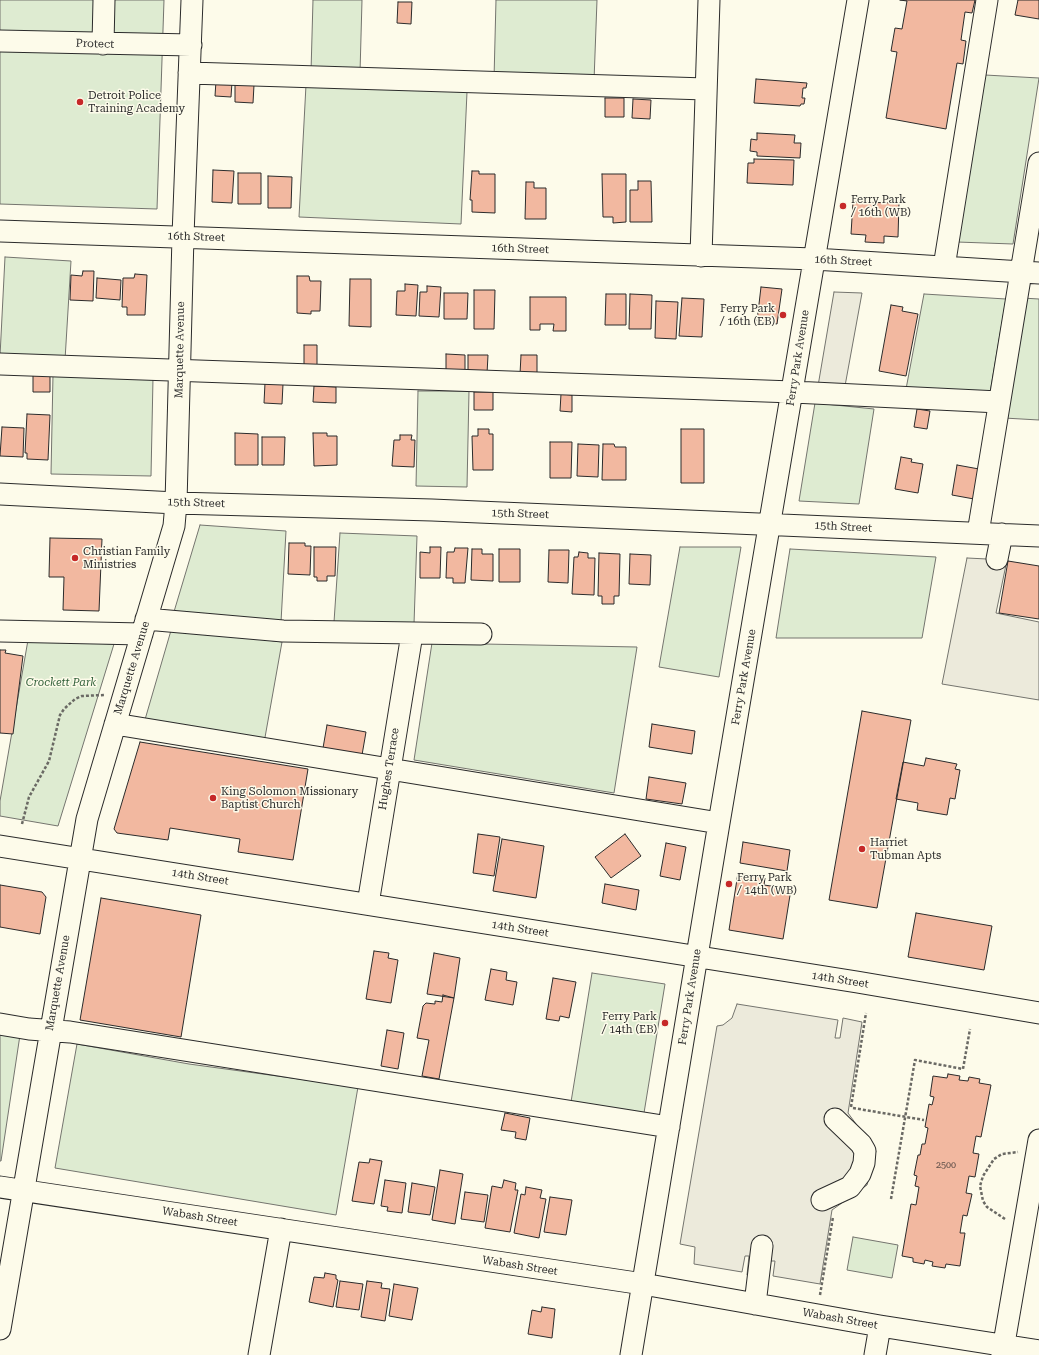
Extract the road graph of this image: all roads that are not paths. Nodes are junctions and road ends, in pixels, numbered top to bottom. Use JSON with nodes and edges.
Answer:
{"nodes":[{"id":1,"x":104,"y":0,"type":"edge"},
{"id":2,"x":192,"y":0,"type":"edge"},
{"id":3,"x":709,"y":0,"type":"edge"},
{"id":4,"x":858,"y":0,"type":"edge"},
{"id":5,"x":987,"y":0,"type":"edge"},
{"id":6,"x":0,"y":41,"type":"edge"},
{"id":7,"x":103,"y":44,"type":"junction"},
{"id":8,"x":191,"y":45,"type":"junction"},
{"id":9,"x":189,"y":73,"type":"junction"},
{"id":10,"x":706,"y":89,"type":"junction"},
{"id":11,"x":1039,"y":163,"type":"edge"},
{"id":12,"x":0,"y":231,"type":"edge"},
{"id":13,"x":183,"y":236,"type":"junction"},
{"id":14,"x":701,"y":256,"type":"junction"},
{"id":15,"x":814,"y":259,"type":"junction"},
{"id":16,"x":944,"y":267,"type":"junction"},
{"id":17,"x":1030,"y":272,"type":"edge"},
{"id":18,"x":0,"y":364,"type":"edge"},
{"id":19,"x":180,"y":371,"type":"junction"},
{"id":20,"x":793,"y":392,"type":"junction"},
{"id":21,"x":999,"y":402,"type":"junction"},
{"id":22,"x":0,"y":494,"type":"edge"},
{"id":23,"x":176,"y":503,"type":"junction"},
{"id":24,"x":770,"y":524,"type":"junction"},
{"id":25,"x":978,"y":533,"type":"junction"},
{"id":26,"x":1002,"y":534,"type":"junction"},
{"id":27,"x":1039,"y":536,"type":"edge"},
{"id":28,"x":997,"y":560,"type":"dead end"},
{"id":29,"x":144,"y":627,"type":"junction"},
{"id":30,"x":0,"y":631,"type":"edge"},
{"id":31,"x":412,"y":634,"type":"junction"},
{"id":32,"x":481,"y":634,"type":"dead end"},
{"id":33,"x":115,"y":724,"type":"junction"},
{"id":34,"x":389,"y":769,"type":"junction"},
{"id":35,"x":719,"y":823,"type":"junction"},
{"id":36,"x":0,"y":846,"type":"edge"},
{"id":37,"x":79,"y":859,"type":"junction"},
{"id":38,"x":368,"y":904,"type":"junction"},
{"id":39,"x":696,"y":958,"type":"junction"},
{"id":40,"x":1039,"y":1013,"type":"edge"},
{"id":41,"x":0,"y":1024,"type":"edge"},
{"id":42,"x":50,"y":1030,"type":"junction"},
{"id":43,"x":843,"y":1114,"type":"road end"},
{"id":44,"x":669,"y":1127,"type":"junction"},
{"id":45,"x":1032,"y":1146,"type":"edge"},
{"id":46,"x":0,"y":1187,"type":"edge"},
{"id":47,"x":24,"y":1190,"type":"junction"},
{"id":48,"x":822,"y":1200,"type":"dead end"},
{"id":49,"x":281,"y":1229,"type":"junction"},
{"id":50,"x":762,"y":1246,"type":"dead end"},
{"id":51,"x":643,"y":1284,"type":"junction"},
{"id":52,"x":755,"y":1304,"type":"junction"},
{"id":53,"x":880,"y":1326,"type":"junction"},
{"id":54,"x":0,"y":1329,"type":"edge"},
{"id":55,"x":1003,"y":1350,"type":"edge"},
{"id":56,"x":1039,"y":1351,"type":"edge"},
{"id":57,"x":259,"y":1355,"type":"edge"},
{"id":58,"x":631,"y":1355,"type":"edge"},
{"id":59,"x":875,"y":1355,"type":"edge"}],
"edges":[{"from":1,"to":7,"type":"street"},
{"from":2,"to":8,"type":"street","name":"Marquette Avenue"},
{"from":3,"to":10,"type":"street"},
{"from":4,"to":15,"type":"street","name":"Ferry Park Avenue"},
{"from":5,"to":16,"type":"street"},
{"from":6,"to":7,"type":"street","name":"Protect"},
{"from":7,"to":8,"type":"street","name":"Protect"},
{"from":8,"to":9,"type":"street","name":"Marquette Avenue"},
{"from":9,"to":10,"type":"street"},
{"from":9,"to":13,"type":"street","name":"Marquette Avenue"},
{"from":10,"to":14,"type":"street"},
{"from":11,"to":17,"type":"street"},
{"from":12,"to":13,"type":"street","name":"16th Street"},
{"from":13,"to":14,"type":"street","name":"16th Street"},
{"from":13,"to":19,"type":"street","name":"Marquette Avenue"},
{"from":14,"to":15,"type":"street","name":"16th Street"},
{"from":15,"to":16,"type":"street","name":"16th Street"},
{"from":15,"to":20,"type":"street","name":"Ferry Park Avenue"},
{"from":16,"to":17,"type":"street","name":"16th Street"},
{"from":17,"to":21,"type":"street"},
{"from":18,"to":19,"type":"street"},
{"from":19,"to":20,"type":"street"},
{"from":19,"to":23,"type":"street","name":"Marquette Avenue"},
{"from":20,"to":21,"type":"street"},
{"from":20,"to":24,"type":"street","name":"Ferry Park Avenue"},
{"from":21,"to":25,"type":"street"},
{"from":22,"to":23,"type":"street","name":"15th Street"},
{"from":23,"to":24,"type":"street","name":"15th Street"},
{"from":23,"to":29,"type":"street","name":"Marquette Avenue"},
{"from":24,"to":25,"type":"street","name":"15th Street"},
{"from":24,"to":35,"type":"street","name":"Ferry Park Avenue"},
{"from":25,"to":26,"type":"street","name":"15th Street"},
{"from":26,"to":27,"type":"street","name":"15th Street"},
{"from":26,"to":28,"type":"street"},
{"from":29,"to":30,"type":"street"},
{"from":29,"to":31,"type":"street"},
{"from":29,"to":33,"type":"street","name":"Marquette Avenue"},
{"from":31,"to":32,"type":"street"},
{"from":31,"to":34,"type":"street","name":"Hughes Terrace"},
{"from":33,"to":34,"type":"street"},
{"from":33,"to":37,"type":"street","name":"Marquette Avenue"},
{"from":34,"to":35,"type":"street"},
{"from":34,"to":38,"type":"street","name":"Hughes Terrace"},
{"from":35,"to":39,"type":"street","name":"Ferry Park Avenue"},
{"from":36,"to":37,"type":"street","name":"14th Street"},
{"from":37,"to":38,"type":"street","name":"14th Street"},
{"from":37,"to":42,"type":"street","name":"Marquette Avenue"},
{"from":38,"to":39,"type":"street","name":"14th Street"},
{"from":39,"to":40,"type":"street","name":"14th Street"},
{"from":39,"to":44,"type":"street","name":"Ferry Park Avenue"},
{"from":41,"to":42,"type":"street"},
{"from":42,"to":44,"type":"street"},
{"from":42,"to":47,"type":"street","name":"Marquette Avenue"},
{"from":43,"to":48,"type":"street"},
{"from":44,"to":51,"type":"street","name":"Ferry Park Avenue"},
{"from":45,"to":55,"type":"street"},
{"from":46,"to":47,"type":"street","name":"Wabash Street"},
{"from":47,"to":49,"type":"street","name":"Wabash Street"},
{"from":47,"to":54,"type":"street","name":"Marquette Avenue"},
{"from":49,"to":51,"type":"street","name":"Wabash Street"},
{"from":49,"to":57,"type":"street"},
{"from":50,"to":52,"type":"street"},
{"from":51,"to":52,"type":"street","name":"Wabash Street"},
{"from":51,"to":58,"type":"street","name":"Ferry Park Avenue"},
{"from":52,"to":53,"type":"street","name":"Wabash Street"},
{"from":53,"to":55,"type":"street","name":"Wabash Street"},
{"from":53,"to":59,"type":"street"},
{"from":55,"to":56,"type":"street","name":"Wabash Street"}]}
